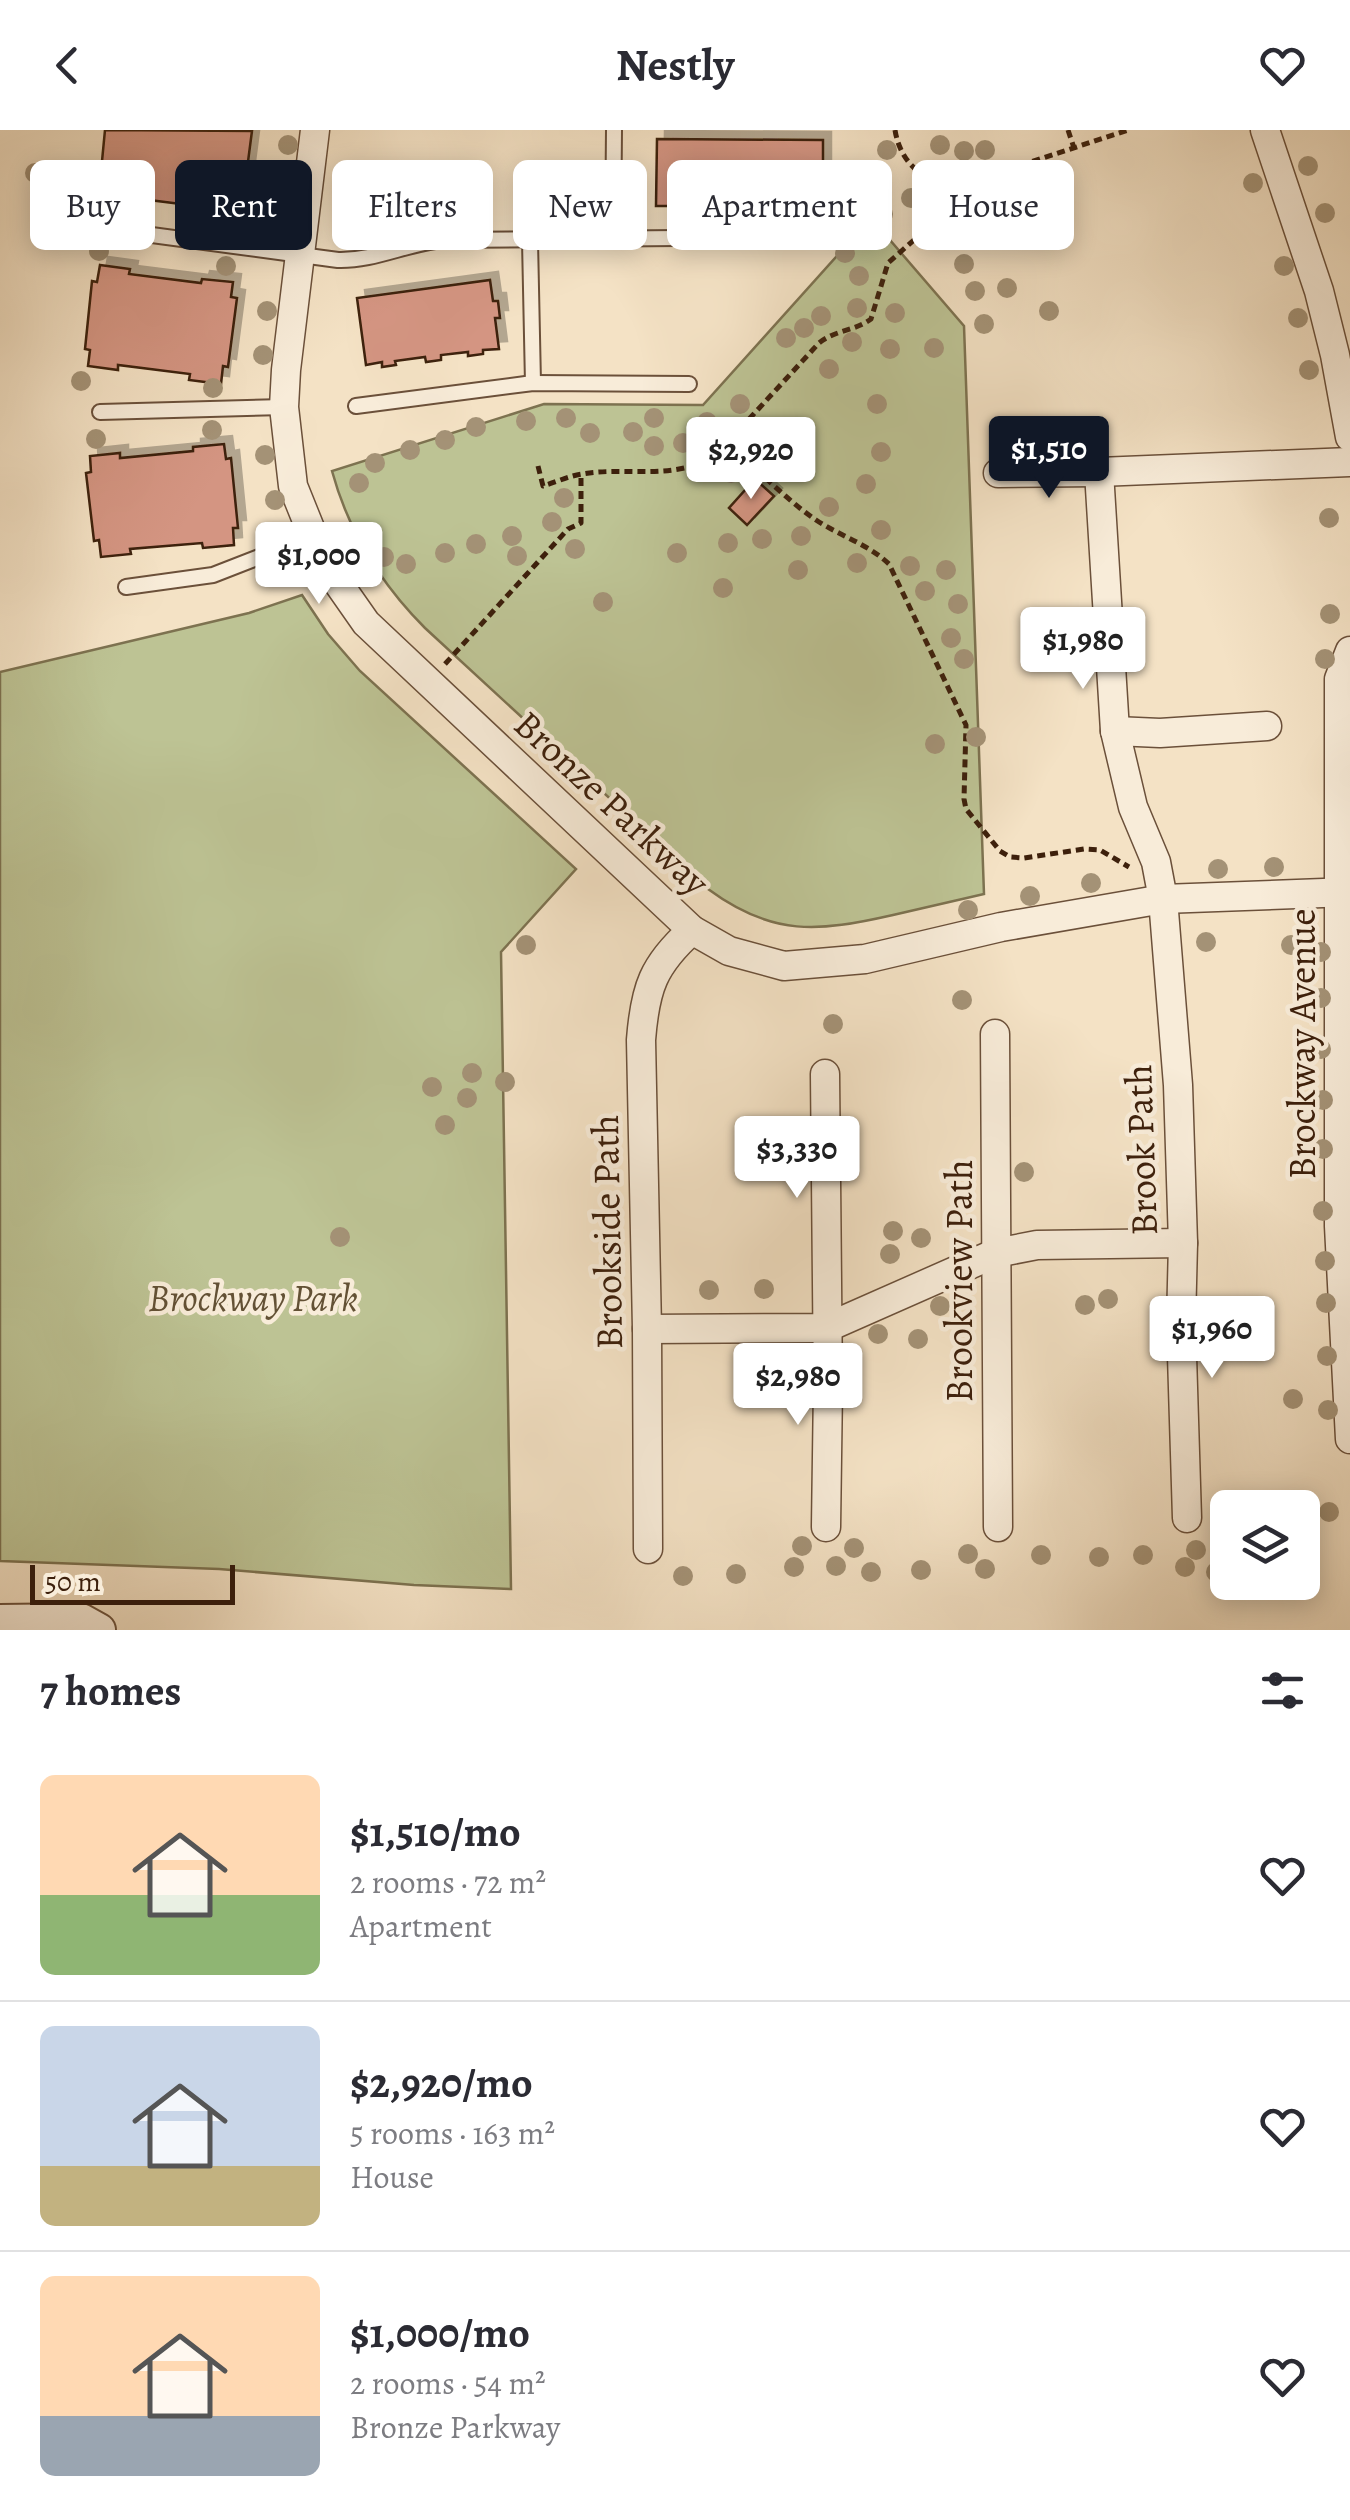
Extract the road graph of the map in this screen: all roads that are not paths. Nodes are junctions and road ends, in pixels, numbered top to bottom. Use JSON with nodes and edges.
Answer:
{"nodes":[{"id":1,"x":314,"y":130,"type":"edge"},
{"id":2,"x":614,"y":130,"type":"edge"},
{"id":3,"x":1264,"y":131,"type":"edge"},
{"id":4,"x":614,"y":160,"type":"edge"},
{"id":5,"x":155,"y":234,"type":"edge"},
{"id":6,"x":513,"y":241,"type":"edge"},
{"id":7,"x":530,"y":250,"type":"edge"},
{"id":8,"x":299,"y":254,"type":"junction"},
{"id":9,"x":533,"y":384,"type":"junction"},
{"id":10,"x":689,"y":384,"type":"dead end"},
{"id":11,"x":356,"y":406,"type":"dead end"},
{"id":12,"x":284,"y":407,"type":"junction"},
{"id":13,"x":100,"y":412,"type":"dead end"},
{"id":14,"x":1350,"y":436,"type":"edge"},
{"id":15,"x":1350,"y":462,"type":"edge"},
{"id":16,"x":1099,"y":472,"type":"junction"},
{"id":17,"x":998,"y":473,"type":"dead end"},
{"id":18,"x":313,"y":536,"type":"junction"},
{"id":19,"x":126,"y":586,"type":"dead end"},
{"id":20,"x":1350,"y":650,"type":"edge"},
{"id":21,"x":1267,"y":726,"type":"dead end"},
{"id":22,"x":1115,"y":731,"type":"junction"},
{"id":23,"x":1345,"y":892,"type":"edge"},
{"id":24,"x":1163,"y":899,"type":"junction"},
{"id":25,"x":692,"y":930,"type":"junction"},
{"id":26,"x":996,"y":1034,"type":"dead end"},
{"id":27,"x":824,"y":1074,"type":"dead end"},
{"id":28,"x":1344,"y":1226,"type":"edge"},
{"id":29,"x":1183,"y":1243,"type":"junction"},
{"id":30,"x":996,"y":1253,"type":"junction"},
{"id":31,"x":826,"y":1328,"type":"junction"},
{"id":32,"x":647,"y":1330,"type":"junction"},
{"id":33,"x":1350,"y":1439,"type":"edge"},
{"id":34,"x":1187,"y":1518,"type":"dead end"},
{"id":35,"x":826,"y":1527,"type":"dead end"},
{"id":36,"x":998,"y":1527,"type":"dead end"},
{"id":37,"x":648,"y":1549,"type":"dead end"},
{"id":38,"x":0,"y":1621,"type":"edge"},
{"id":39,"x":99,"y":1630,"type":"edge"}],
"edges":[{"from":1,"to":8,"type":"street","name":"Bronze Parkway"},
{"from":2,"to":4,"type":"lane"},
{"from":3,"to":14,"type":"street"},
{"from":5,"to":8,"type":"lane"},
{"from":6,"to":8,"type":"lane"},
{"from":7,"to":9,"type":"lane"},
{"from":8,"to":12,"type":"street","name":"Bronze Parkway"},
{"from":9,"to":10,"type":"lane"},
{"from":9,"to":11,"type":"lane"},
{"from":12,"to":13,"type":"lane"},
{"from":12,"to":18,"type":"street","name":"Bronze Parkway"},
{"from":15,"to":16,"type":"street"},
{"from":16,"to":17,"type":"street"},
{"from":16,"to":22,"type":"street","name":"Brook Path"},
{"from":18,"to":19,"type":"lane"},
{"from":18,"to":25,"type":"street","name":"Bronze Parkway"},
{"from":20,"to":23,"type":"street","name":"Brockway Avenue"},
{"from":21,"to":22,"type":"street"},
{"from":22,"to":24,"type":"street","name":"Brook Path"},
{"from":23,"to":24,"type":"street","name":"Bronze Parkway"},
{"from":23,"to":28,"type":"street","name":"Brockway Avenue"},
{"from":24,"to":25,"type":"street","name":"Bronze Parkway"},
{"from":24,"to":29,"type":"street","name":"Brook Path"},
{"from":25,"to":32,"type":"street","name":"Brookside Path"},
{"from":26,"to":30,"type":"street","name":"Brookview Path"},
{"from":27,"to":31,"type":"street"},
{"from":28,"to":33,"type":"street","name":"Brockway Avenue"},
{"from":29,"to":30,"type":"street"},
{"from":29,"to":34,"type":"street","name":"Brook Path"},
{"from":30,"to":31,"type":"street"},
{"from":30,"to":36,"type":"street","name":"Brookview Path"},
{"from":31,"to":32,"type":"street"},
{"from":31,"to":35,"type":"street"},
{"from":32,"to":37,"type":"street","name":"Brookside Path"},
{"from":38,"to":39,"type":"street"}]}
